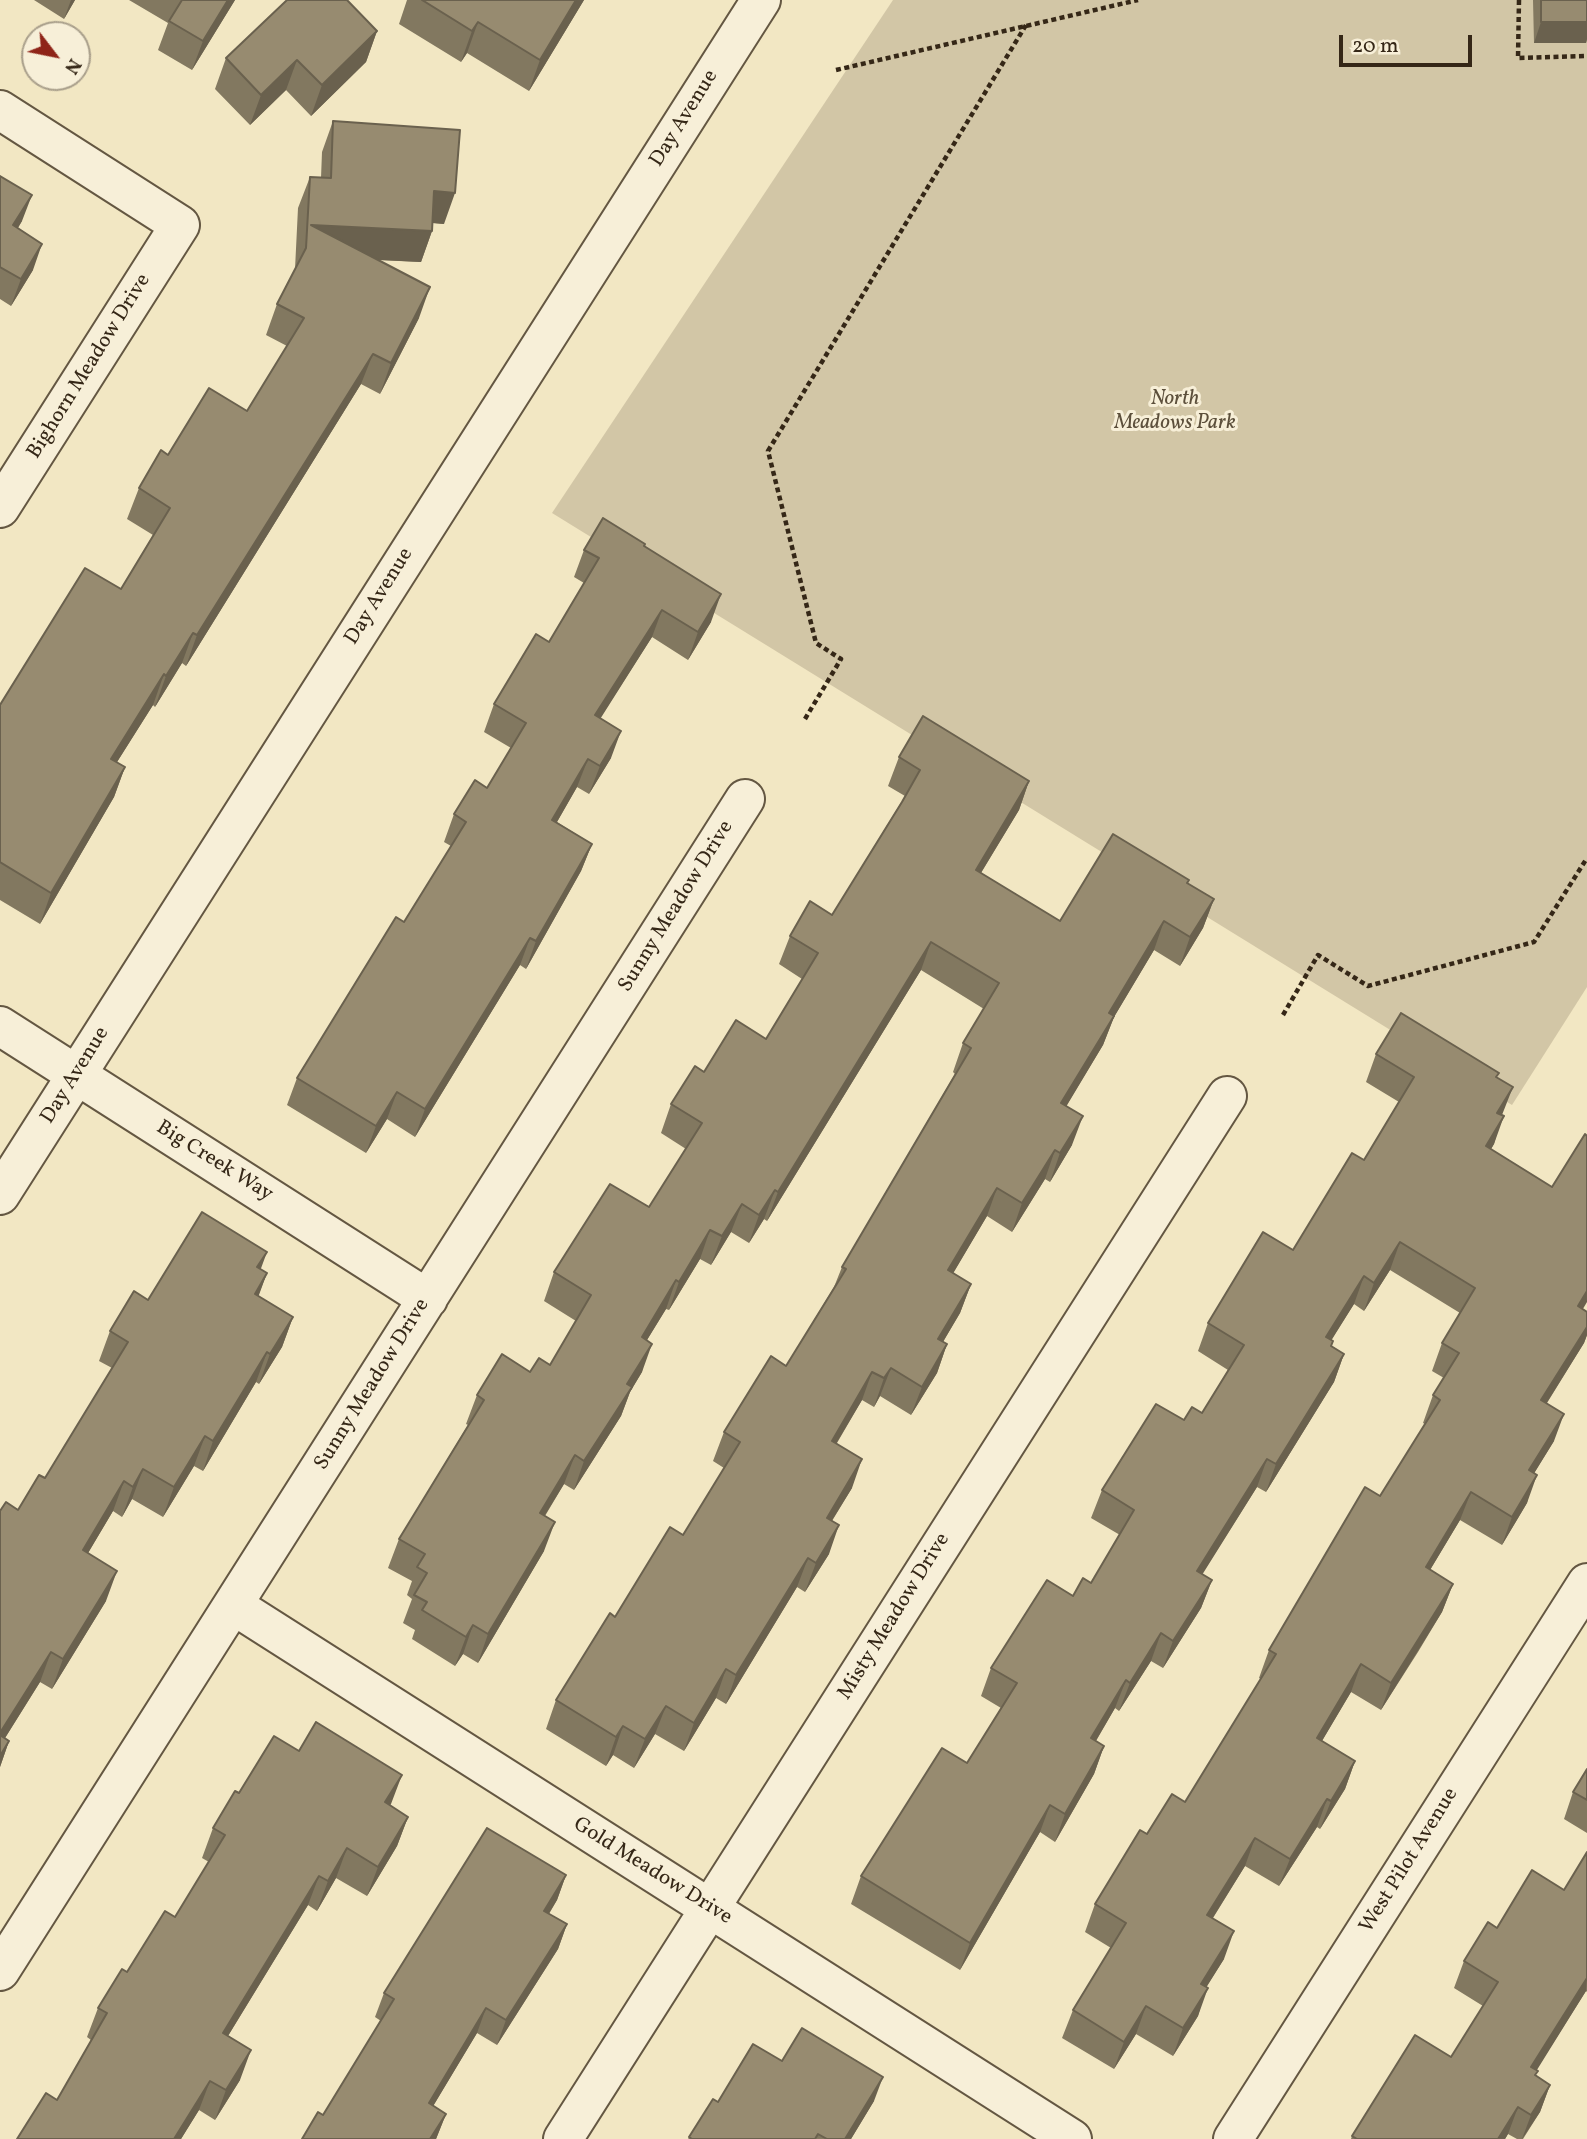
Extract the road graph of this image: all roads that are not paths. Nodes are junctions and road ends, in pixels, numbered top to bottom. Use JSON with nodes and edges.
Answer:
{"nodes":[{"id":1,"x":761,"y":0,"type":"edge"},
{"id":2,"x":0,"y":110,"type":"edge"},
{"id":3,"x":0,"y":508,"type":"edge"},
{"id":4,"x":745,"y":799,"type":"dead end"},
{"id":5,"x":0,"y":1026,"type":"edge"},
{"id":6,"x":76,"y":1075,"type":"junction"},
{"id":7,"x":1227,"y":1096,"type":"dead end"},
{"id":8,"x":0,"y":1195,"type":"edge"},
{"id":9,"x":428,"y":1299,"type":"junction"},
{"id":10,"x":1587,"y":1584,"type":"edge"},
{"id":11,"x":233,"y":1605,"type":"junction"},
{"id":12,"x":710,"y":1908,"type":"junction"},
{"id":13,"x":0,"y":1971,"type":"edge"},
{"id":14,"x":563,"y":2139,"type":"edge"},
{"id":15,"x":1072,"y":2139,"type":"edge"},
{"id":16,"x":1233,"y":2139,"type":"edge"}],
"edges":[{"from":1,"to":6,"type":"street","name":"Day Avenue"},
{"from":2,"to":3,"type":"street","name":"Bighorn Meadow Drive"},
{"from":4,"to":9,"type":"street","name":"Sunny Meadow Drive"},
{"from":5,"to":6,"type":"street","name":"Big Creek Way"},
{"from":6,"to":8,"type":"street","name":"Day Avenue"},
{"from":6,"to":9,"type":"street","name":"Big Creek Way"},
{"from":7,"to":12,"type":"street","name":"Misty Meadow Drive"},
{"from":9,"to":11,"type":"street","name":"Sunny Meadow Drive"},
{"from":10,"to":16,"type":"street","name":"West Pilot Avenue"},
{"from":11,"to":12,"type":"street","name":"Gold Meadow Drive"},
{"from":11,"to":13,"type":"street","name":"Sunny Meadow Drive"},
{"from":12,"to":14,"type":"street","name":"Misty Meadow Drive"},
{"from":12,"to":15,"type":"street","name":"Gold Meadow Drive"}]}
